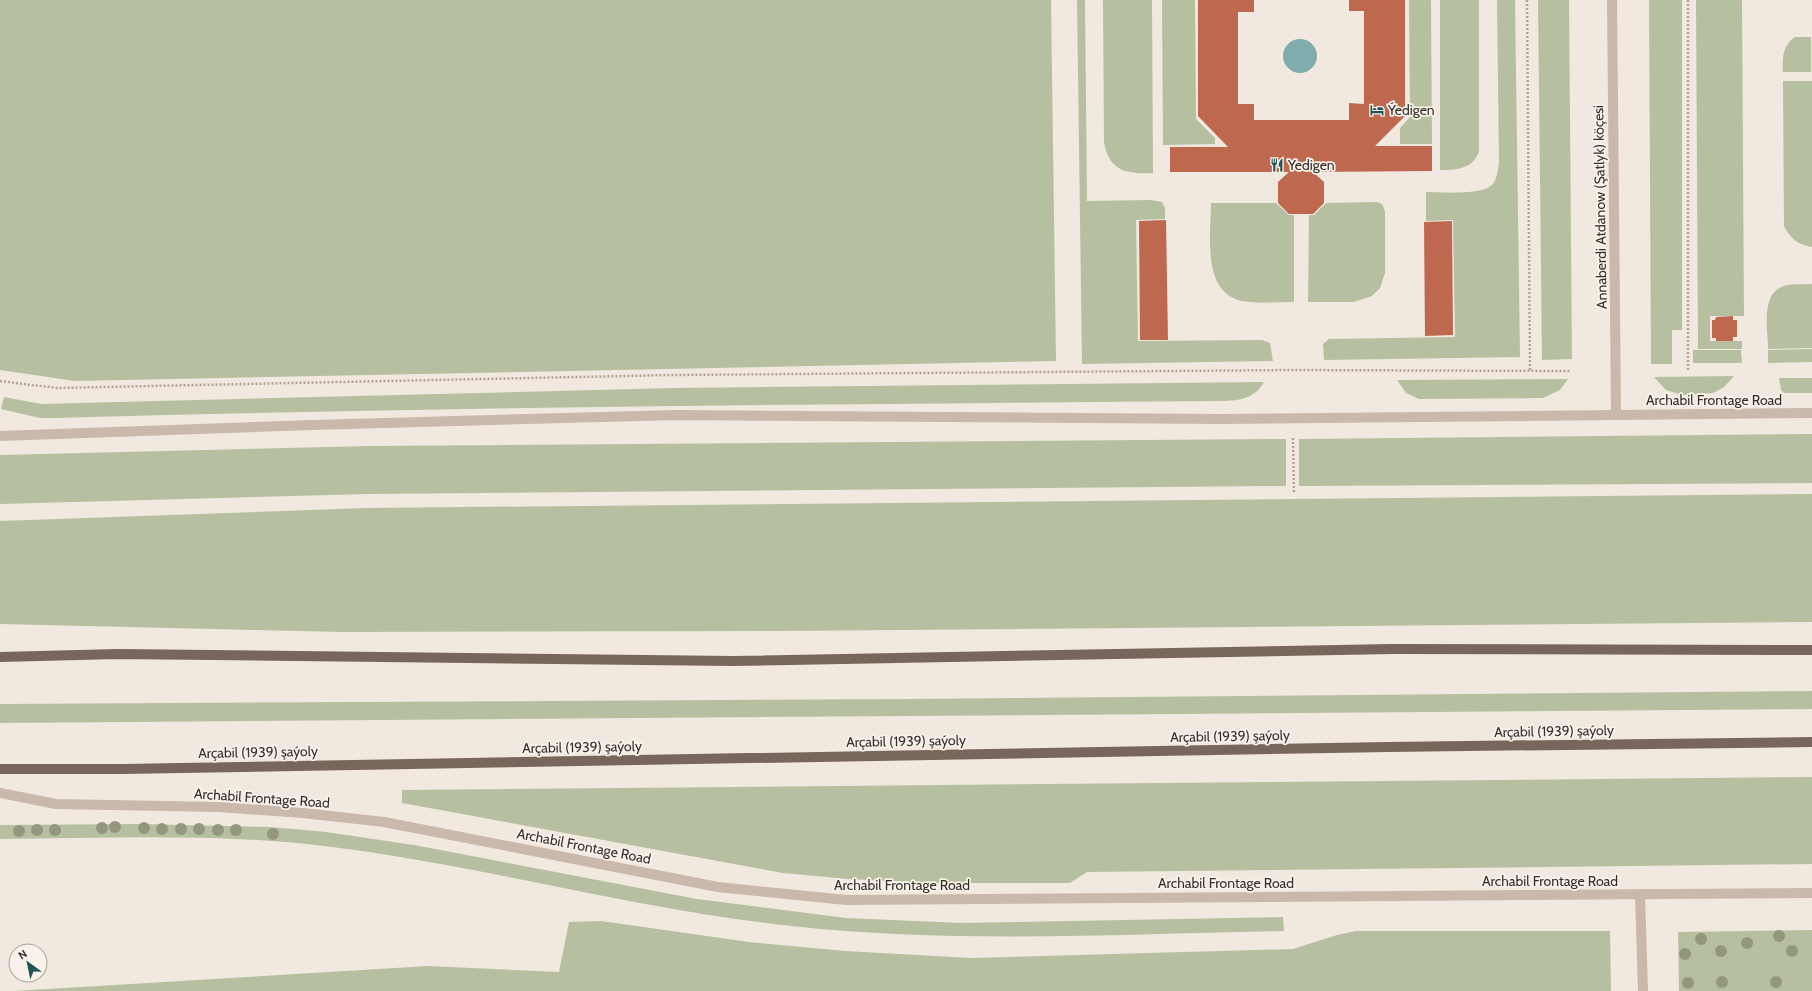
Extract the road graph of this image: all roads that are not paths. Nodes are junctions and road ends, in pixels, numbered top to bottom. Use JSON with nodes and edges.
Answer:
{"nodes":[{"id":1,"x":1612,"y":0,"type":"edge"},
{"id":2,"x":1812,"y":413,"type":"edge"},
{"id":3,"x":1616,"y":414,"type":"junction"},
{"id":4,"x":0,"y":436,"type":"edge"},
{"id":5,"x":1812,"y":650,"type":"edge"},
{"id":6,"x":0,"y":657,"type":"edge"},
{"id":7,"x":1812,"y":742,"type":"edge"},
{"id":8,"x":0,"y":769,"type":"edge"},
{"id":9,"x":0,"y":793,"type":"edge"},
{"id":10,"x":1812,"y":893,"type":"edge"},
{"id":11,"x":1640,"y":894,"type":"junction"},
{"id":12,"x":1643,"y":991,"type":"edge"}],
"edges":[{"from":1,"to":3,"type":"street","name":"Annaberdi Atdanow (Şatlyk) köçesi"},
{"from":2,"to":3,"type":"street","name":"Archabil Frontage Road"},
{"from":3,"to":4,"type":"street","name":"Archabil Frontage Road"},
{"from":5,"to":6,"type":"main road"},
{"from":7,"to":8,"type":"main road","name":"Arçabil (1939) şaýoly"},
{"from":9,"to":11,"type":"street","name":"Archabil Frontage Road"},
{"from":10,"to":11,"type":"street","name":"Archabil Frontage Road"},
{"from":11,"to":12,"type":"street"}]}
